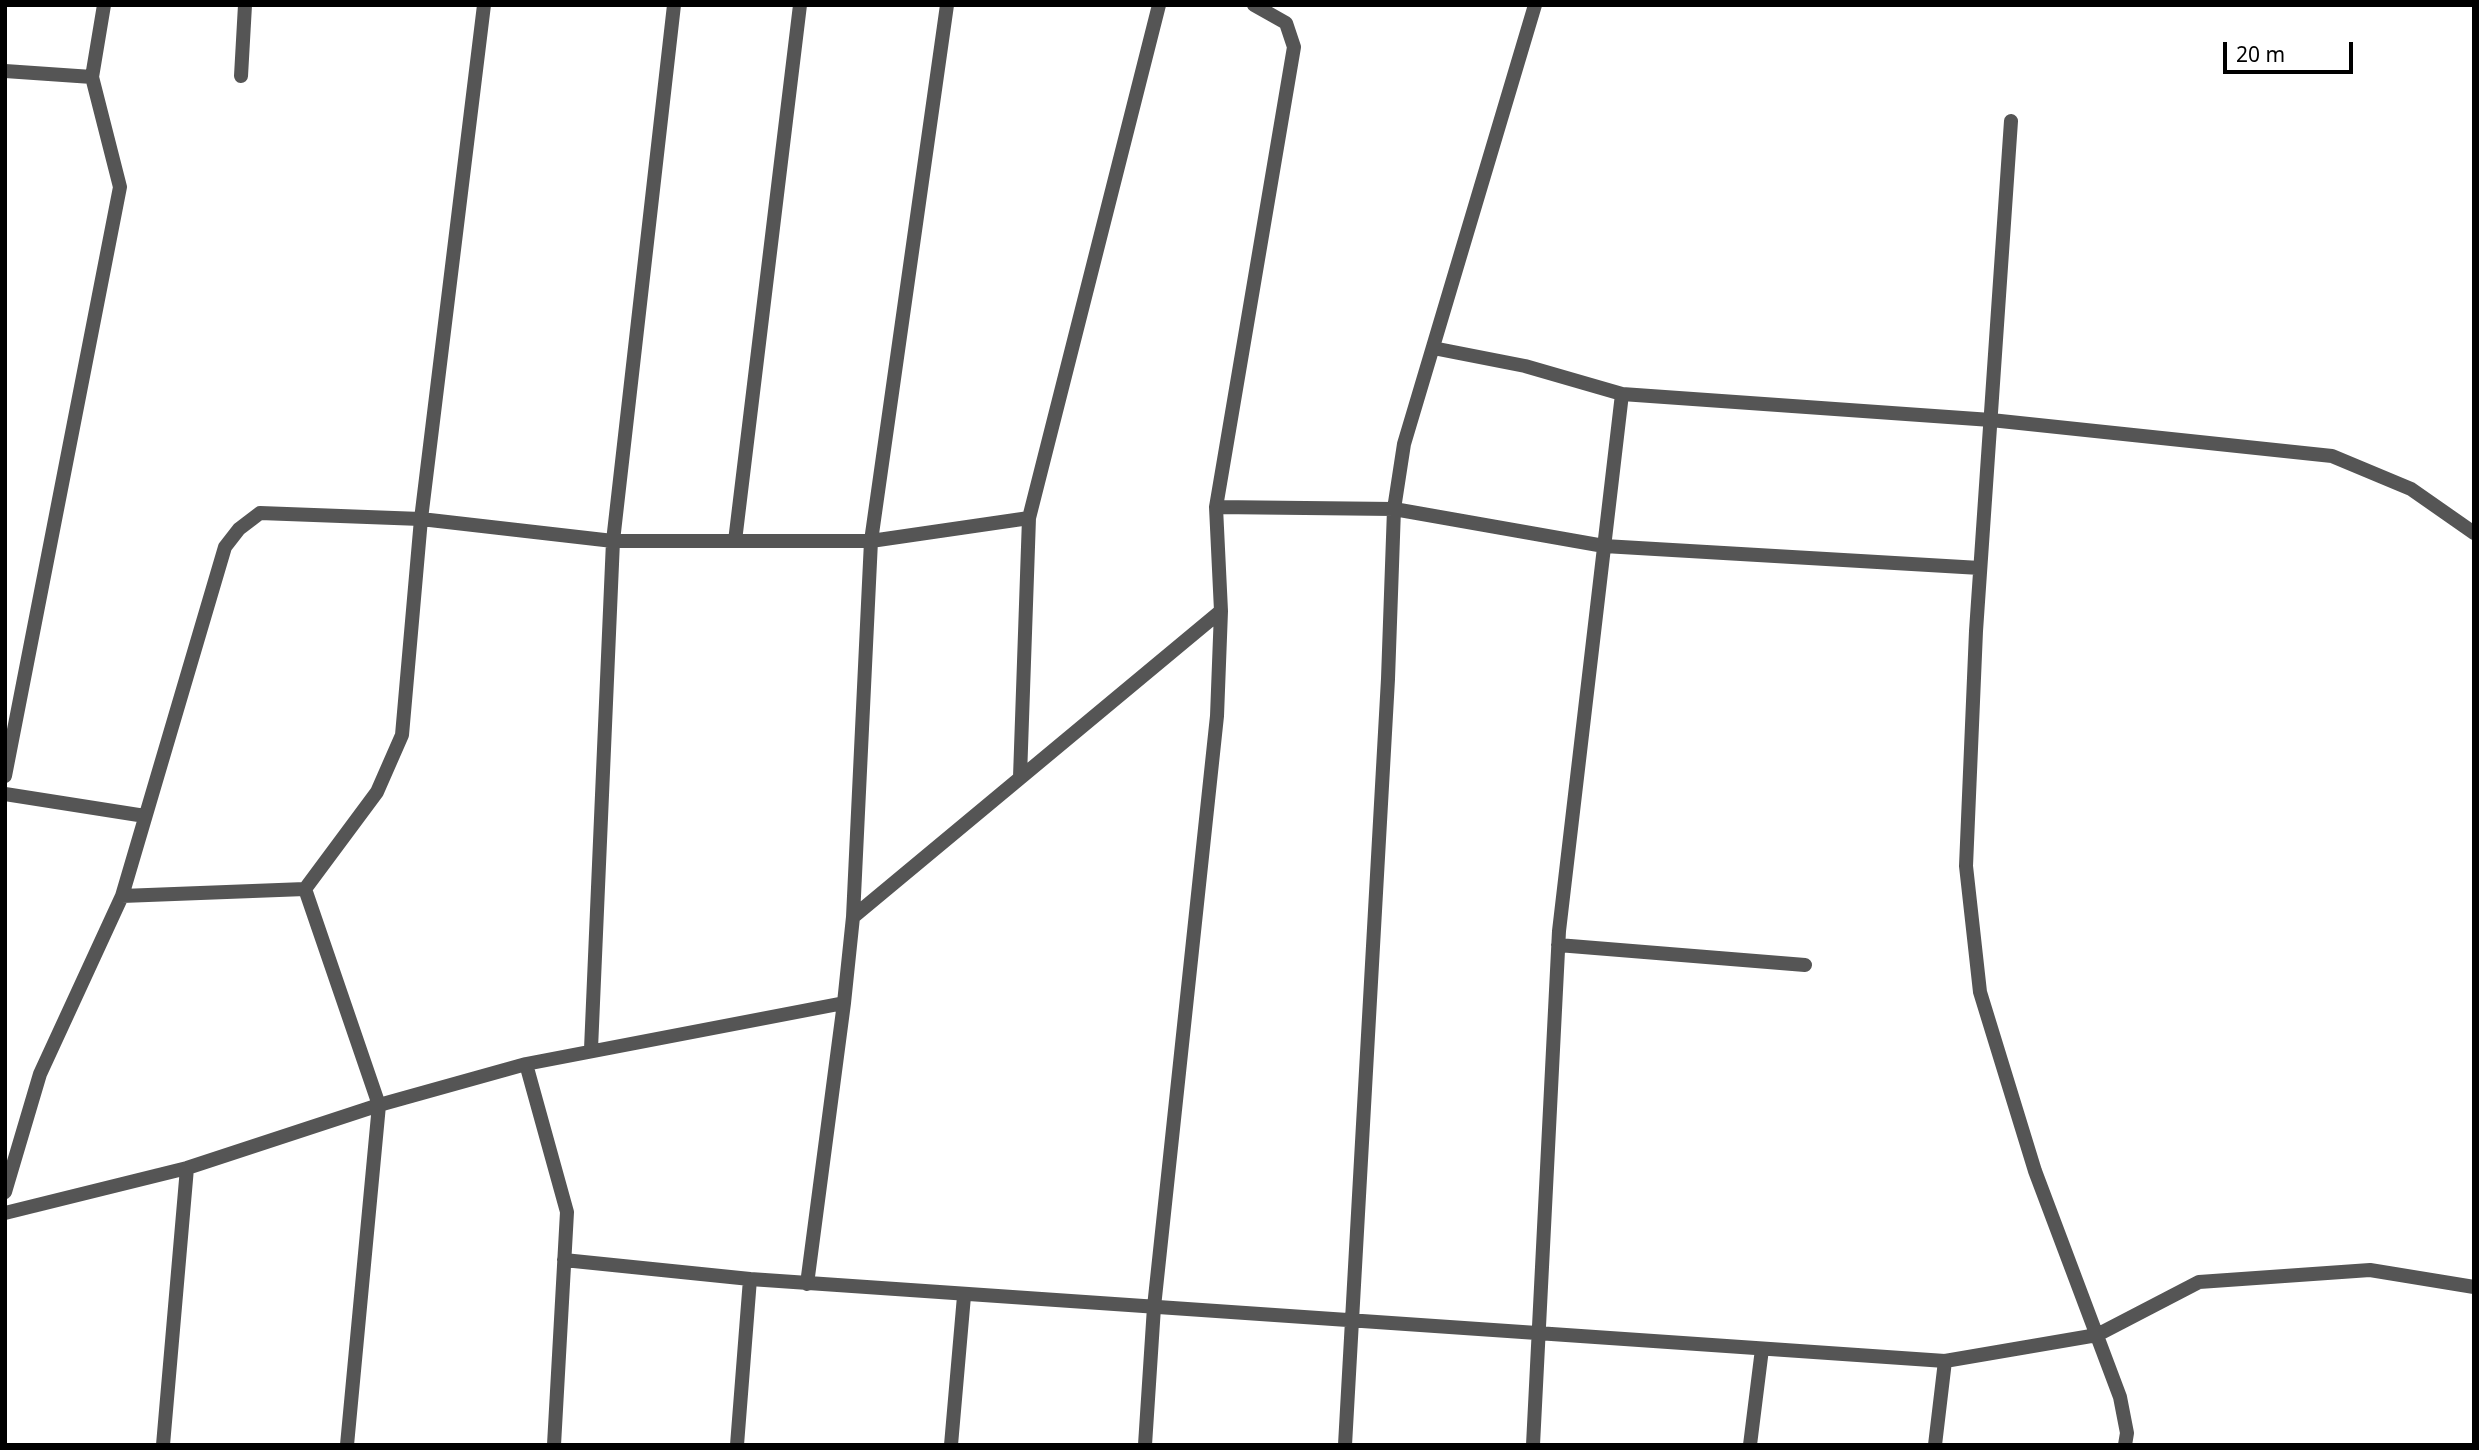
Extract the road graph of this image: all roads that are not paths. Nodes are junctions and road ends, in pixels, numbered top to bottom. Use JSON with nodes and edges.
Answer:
{"nodes":[{"id":1,"x":104,"y":5,"type":"edge"},
{"id":2,"x":246,"y":5,"type":"edge"},
{"id":3,"x":484,"y":5,"type":"edge"},
{"id":4,"x":674,"y":5,"type":"edge"},
{"id":5,"x":800,"y":5,"type":"edge"},
{"id":6,"x":947,"y":5,"type":"edge"},
{"id":7,"x":1159,"y":5,"type":"edge"},
{"id":8,"x":1254,"y":5,"type":"edge"},
{"id":9,"x":1535,"y":5,"type":"edge"},
{"id":10,"x":5,"y":71,"type":"edge"},
{"id":11,"x":241,"y":76,"type":"dead end"},
{"id":12,"x":92,"y":77,"type":"junction"},
{"id":13,"x":2011,"y":121,"type":"dead end"},
{"id":14,"x":1433,"y":348,"type":"junction"},
{"id":15,"x":1622,"y":394,"type":"junction"},
{"id":16,"x":1991,"y":419,"type":"junction"},
{"id":17,"x":1216,"y":507,"type":"junction"},
{"id":18,"x":1394,"y":509,"type":"junction"},
{"id":19,"x":1029,"y":518,"type":"junction"},
{"id":20,"x":421,"y":519,"type":"junction"},
{"id":21,"x":2474,"y":533,"type":"edge"},
{"id":22,"x":613,"y":541,"type":"junction"},
{"id":23,"x":735,"y":541,"type":"junction"},
{"id":24,"x":871,"y":541,"type":"junction"},
{"id":25,"x":1604,"y":546,"type":"junction"},
{"id":26,"x":1980,"y":568,"type":"junction"},
{"id":27,"x":1221,"y":611,"type":"junction"},
{"id":28,"x":5,"y":776,"type":"edge"},
{"id":29,"x":1020,"y":777,"type":"junction"},
{"id":30,"x":5,"y":794,"type":"edge"},
{"id":31,"x":145,"y":816,"type":"junction"},
{"id":32,"x":305,"y":889,"type":"junction"},
{"id":33,"x":122,"y":896,"type":"junction"},
{"id":34,"x":853,"y":918,"type":"junction"},
{"id":35,"x":1558,"y":945,"type":"junction"},
{"id":36,"x":1805,"y":965,"type":"dead end"},
{"id":37,"x":844,"y":1003,"type":"junction"},
{"id":38,"x":592,"y":1049,"type":"junction"},
{"id":39,"x":526,"y":1063,"type":"junction"},
{"id":40,"x":379,"y":1105,"type":"junction"},
{"id":41,"x":187,"y":1168,"type":"junction"},
{"id":42,"x":5,"y":1192,"type":"edge"},
{"id":43,"x":5,"y":1213,"type":"edge"},
{"id":44,"x":564,"y":1260,"type":"junction"},
{"id":45,"x":750,"y":1279,"type":"junction"},
{"id":46,"x":807,"y":1283,"type":"junction"},
{"id":47,"x":2474,"y":1287,"type":"edge"},
{"id":48,"x":964,"y":1296,"type":"junction"},
{"id":49,"x":1154,"y":1307,"type":"junction"},
{"id":50,"x":1352,"y":1318,"type":"junction"},
{"id":51,"x":1538,"y":1333,"type":"junction"},
{"id":52,"x":2097,"y":1335,"type":"junction"},
{"id":53,"x":1762,"y":1349,"type":"junction"},
{"id":54,"x":1945,"y":1361,"type":"junction"},
{"id":55,"x":163,"y":1445,"type":"edge"},
{"id":56,"x":347,"y":1445,"type":"edge"},
{"id":57,"x":554,"y":1445,"type":"edge"},
{"id":58,"x":737,"y":1445,"type":"edge"},
{"id":59,"x":951,"y":1445,"type":"edge"},
{"id":60,"x":1145,"y":1445,"type":"edge"},
{"id":61,"x":1345,"y":1445,"type":"edge"},
{"id":62,"x":1533,"y":1445,"type":"edge"},
{"id":63,"x":1750,"y":1445,"type":"edge"},
{"id":64,"x":1935,"y":1445,"type":"edge"},
{"id":65,"x":2125,"y":1445,"type":"edge"}],
"edges":[{"from":1,"to":12,"type":"street"},
{"from":2,"to":11,"type":"street"},
{"from":3,"to":20,"type":"street"},
{"from":4,"to":22,"type":"street"},
{"from":5,"to":23,"type":"street"},
{"from":6,"to":24,"type":"street"},
{"from":7,"to":19,"type":"street"},
{"from":8,"to":17,"type":"street"},
{"from":9,"to":14,"type":"street"},
{"from":10,"to":12,"type":"street"},
{"from":12,"to":28,"type":"street"},
{"from":13,"to":16,"type":"street"},
{"from":14,"to":15,"type":"street"},
{"from":14,"to":18,"type":"street"},
{"from":15,"to":16,"type":"street"},
{"from":15,"to":25,"type":"street"},
{"from":16,"to":21,"type":"street"},
{"from":16,"to":26,"type":"street"},
{"from":17,"to":18,"type":"street"},
{"from":17,"to":27,"type":"street"},
{"from":18,"to":25,"type":"street"},
{"from":18,"to":50,"type":"street"},
{"from":19,"to":24,"type":"street"},
{"from":19,"to":29,"type":"street"},
{"from":20,"to":22,"type":"street"},
{"from":20,"to":31,"type":"street"},
{"from":20,"to":32,"type":"street"},
{"from":22,"to":23,"type":"street"},
{"from":22,"to":38,"type":"street"},
{"from":23,"to":24,"type":"street"},
{"from":24,"to":34,"type":"street"},
{"from":25,"to":26,"type":"street"},
{"from":25,"to":35,"type":"street"},
{"from":26,"to":52,"type":"street"},
{"from":27,"to":29,"type":"street"},
{"from":27,"to":49,"type":"street"},
{"from":29,"to":34,"type":"street"},
{"from":30,"to":31,"type":"street"},
{"from":31,"to":33,"type":"street"},
{"from":32,"to":33,"type":"street"},
{"from":32,"to":40,"type":"street"},
{"from":33,"to":42,"type":"street"},
{"from":34,"to":37,"type":"street"},
{"from":35,"to":36,"type":"street"},
{"from":35,"to":51,"type":"street"},
{"from":37,"to":38,"type":"street"},
{"from":37,"to":46,"type":"street"},
{"from":38,"to":39,"type":"street"},
{"from":39,"to":40,"type":"street"},
{"from":39,"to":44,"type":"street"},
{"from":40,"to":41,"type":"street"},
{"from":40,"to":56,"type":"street"},
{"from":41,"to":43,"type":"street"},
{"from":41,"to":55,"type":"street"},
{"from":44,"to":45,"type":"street"},
{"from":44,"to":57,"type":"street"},
{"from":45,"to":46,"type":"street"},
{"from":45,"to":58,"type":"street"},
{"from":46,"to":48,"type":"street"},
{"from":47,"to":52,"type":"street"},
{"from":48,"to":49,"type":"street"},
{"from":48,"to":59,"type":"street"},
{"from":49,"to":50,"type":"street"},
{"from":49,"to":60,"type":"street"},
{"from":50,"to":51,"type":"street"},
{"from":50,"to":61,"type":"street"},
{"from":51,"to":53,"type":"street"},
{"from":51,"to":62,"type":"street"},
{"from":52,"to":54,"type":"street"},
{"from":52,"to":65,"type":"street"},
{"from":53,"to":54,"type":"street"},
{"from":53,"to":63,"type":"street"},
{"from":54,"to":64,"type":"street"}]}
